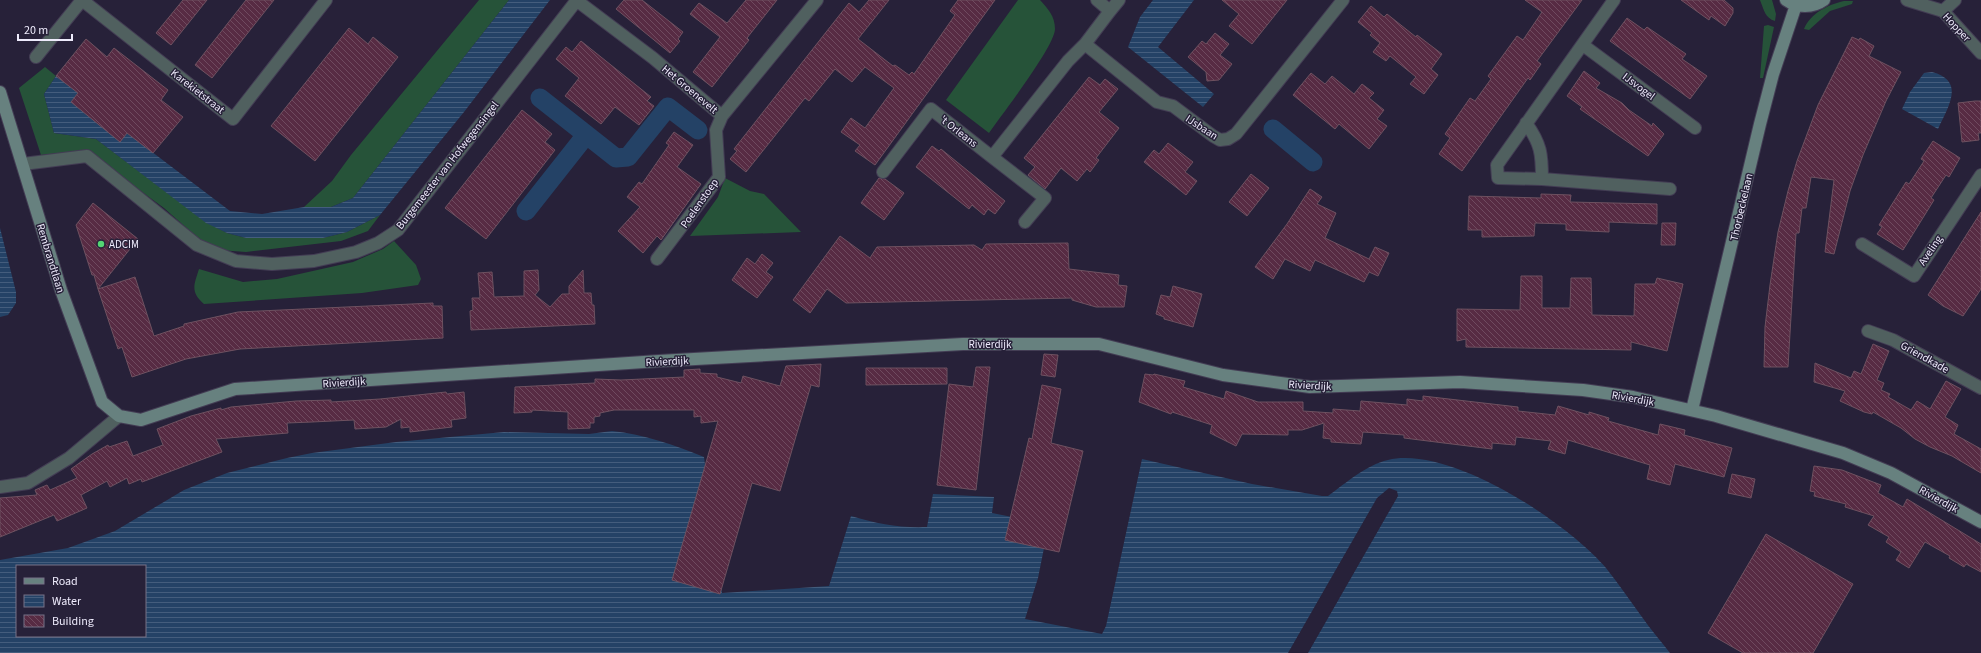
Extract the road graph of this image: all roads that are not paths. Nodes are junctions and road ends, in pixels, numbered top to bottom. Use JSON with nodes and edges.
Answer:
{"nodes":[{"id":1,"x":82,"y":0,"type":"edge"},
{"id":2,"x":326,"y":0,"type":"edge"},
{"id":3,"x":576,"y":0,"type":"edge"},
{"id":4,"x":817,"y":0,"type":"edge"},
{"id":5,"x":1097,"y":0,"type":"edge"},
{"id":6,"x":1119,"y":0,"type":"edge"},
{"id":7,"x":1343,"y":0,"type":"edge"},
{"id":8,"x":1614,"y":0,"type":"edge"},
{"id":9,"x":1824,"y":0,"type":"edge"},
{"id":10,"x":1907,"y":0,"type":"edge"},
{"id":11,"x":1955,"y":0,"type":"edge"},
{"id":12,"x":1791,"y":2,"type":"edge"},
{"id":13,"x":1110,"y":11,"type":"junction"},
{"id":14,"x":1943,"y":11,"type":"junction"},
{"id":15,"x":1085,"y":44,"type":"junction"},
{"id":16,"x":1583,"y":45,"type":"junction"},
{"id":17,"x":1981,"y":53,"type":"edge"},
{"id":18,"x":36,"y":57,"type":"dead end"},
{"id":19,"x":0,"y":92,"type":"edge"},
{"id":20,"x":722,"y":116,"type":"junction"},
{"id":21,"x":1526,"y":123,"type":"junction"},
{"id":22,"x":1695,"y":128,"type":"dead end"},
{"id":23,"x":992,"y":157,"type":"junction"},
{"id":24,"x":23,"y":164,"type":"junction"},
{"id":25,"x":883,"y":172,"type":"dead end"},
{"id":26,"x":1981,"y":175,"type":"edge"},
{"id":27,"x":1542,"y":179,"type":"junction"},
{"id":28,"x":1670,"y":189,"type":"dead end"},
{"id":29,"x":1025,"y":222,"type":"dead end"},
{"id":30,"x":1862,"y":244,"type":"dead end"},
{"id":31,"x":657,"y":259,"type":"dead end"},
{"id":32,"x":1868,"y":331,"type":"dead end"},
{"id":33,"x":1981,"y":388,"type":"edge"},
{"id":34,"x":1692,"y":410,"type":"junction"},
{"id":35,"x":119,"y":416,"type":"junction"},
{"id":36,"x":0,"y":487,"type":"edge"},
{"id":37,"x":1981,"y":522,"type":"edge"}],
"edges":[{"from":1,"to":2,"type":"street","name":"Karekietstraat"},
{"from":1,"to":18,"type":"street"},
{"from":3,"to":20,"type":"street","name":"Het Groenevelt"},
{"from":3,"to":24,"type":"street","name":"Burgemeester van Hofwegensingel"},
{"from":4,"to":20,"type":"street","name":"Het Groenevelt"},
{"from":5,"to":13,"type":"street"},
{"from":6,"to":13,"type":"street"},
{"from":7,"to":15,"type":"street","name":"IJsbaan"},
{"from":8,"to":16,"type":"street"},
{"from":9,"to":12,"type":"street"},
{"from":10,"to":14,"type":"street","name":"Hopper"},
{"from":11,"to":14,"type":"street"},
{"from":12,"to":34,"type":"street","name":"Thorbeckelaan"},
{"from":13,"to":15,"type":"street"},
{"from":14,"to":17,"type":"street","name":"Hopper"},
{"from":15,"to":23,"type":"street"},
{"from":16,"to":21,"type":"street"},
{"from":16,"to":22,"type":"street","name":"IJsvogel"},
{"from":19,"to":24,"type":"street","name":"Rembrandtlaan"},
{"from":20,"to":31,"type":"street","name":"Poelenstoep"},
{"from":21,"to":27,"type":"street"},
{"from":21,"to":27,"type":"street"},
{"from":23,"to":25,"type":"street","name":"'t Orleans"},
{"from":23,"to":29,"type":"street","name":"'t Orleans"},
{"from":24,"to":35,"type":"street","name":"Rembrandtlaan"},
{"from":26,"to":30,"type":"street","name":"Aveling"},
{"from":27,"to":28,"type":"street"},
{"from":32,"to":33,"type":"street","name":"Griendkade"},
{"from":34,"to":35,"type":"street","name":"Rivierdijk"},
{"from":34,"to":37,"type":"street","name":"Rivierdijk"},
{"from":35,"to":36,"type":"street"}]}
